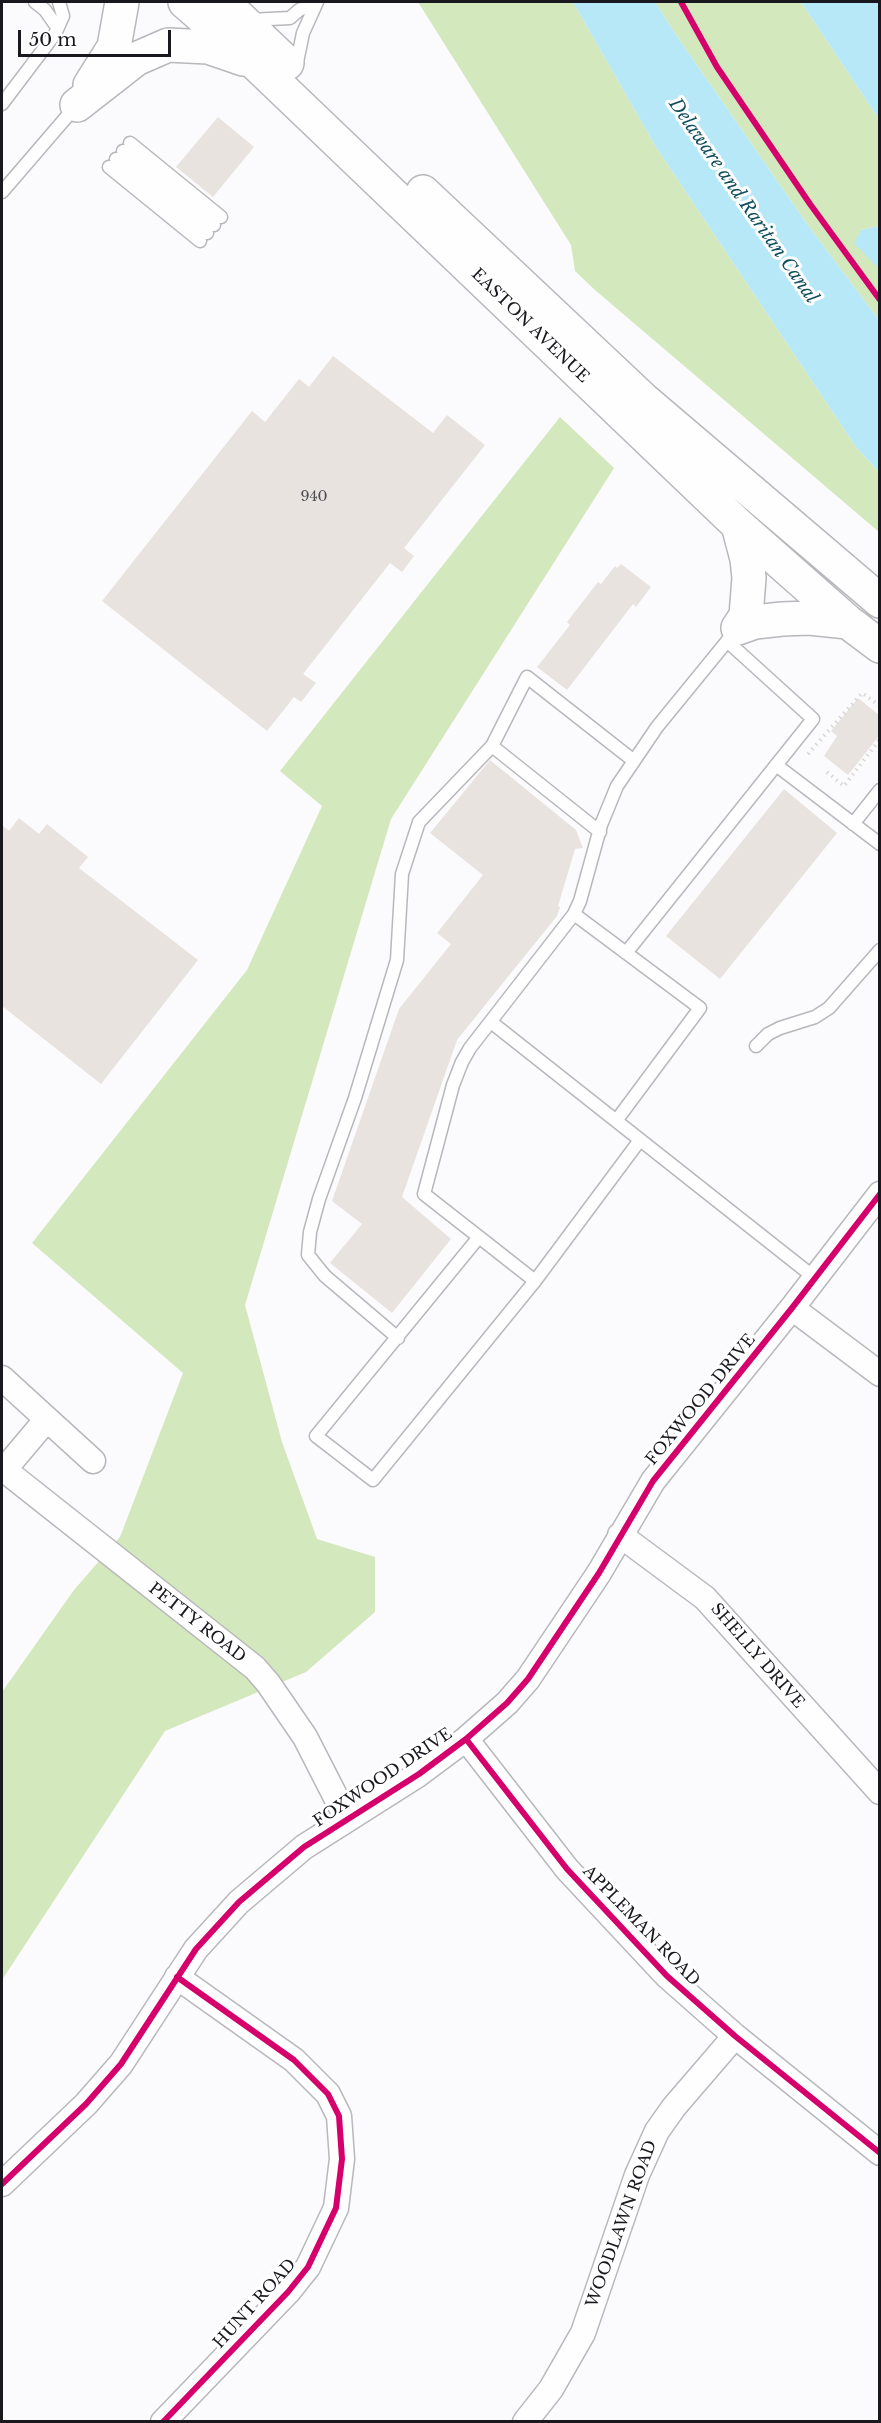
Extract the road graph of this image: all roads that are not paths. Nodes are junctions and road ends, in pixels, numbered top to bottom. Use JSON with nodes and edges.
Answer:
{"nodes":[{"id":1,"x":35,"y":2,"type":"edge"},
{"id":2,"x":59,"y":2,"type":"edge"},
{"id":3,"x":122,"y":2,"type":"edge"},
{"id":4,"x":185,"y":2,"type":"edge"},
{"id":5,"x":317,"y":2,"type":"edge"},
{"id":6,"x":233,"y":11,"type":"edge"},
{"id":7,"x":57,"y":27,"type":"junction"},
{"id":8,"x":254,"y":62,"type":"junction"},
{"id":9,"x":296,"y":71,"type":"junction"},
{"id":10,"x":3,"y":100,"type":"edge"},
{"id":11,"x":77,"y":105,"type":"junction"},
{"id":12,"x":2,"y":192,"type":"edge"},
{"id":13,"x":211,"y":229,"type":"joint"},
{"id":14,"x":738,"y":525,"type":"junction"},
{"id":15,"x":879,"y":601,"type":"edge"},
{"id":16,"x":848,"y":622,"type":"junction"},
{"id":17,"x":733,"y":635,"type":"junction"},
{"id":18,"x":879,"y":646,"type":"edge"},
{"id":19,"x":492,"y":746,"type":"junction"},
{"id":20,"x":634,"y":761,"type":"junction"},
{"id":21,"x":776,"y":765,"type":"junction"},
{"id":22,"x":879,"y":790,"type":"edge"},
{"id":23,"x":853,"y":824,"type":"junction"},
{"id":24,"x":600,"y":832,"type":"junction"},
{"id":25,"x":879,"y":844,"type":"edge"},
{"id":26,"x":574,"y":914,"type":"junction"},
{"id":27,"x":879,"y":950,"type":"edge"},
{"id":28,"x":626,"y":953,"type":"junction"},
{"id":29,"x":491,"y":1022,"type":"junction"},
{"id":30,"x":756,"y":1046,"type":"dead end"},
{"id":31,"x":616,"y":1121,"type":"junction"},
{"id":32,"x":640,"y":1140,"type":"junction"},
{"id":33,"x":879,"y":1194,"type":"edge"},
{"id":34,"x":478,"y":1237,"type":"junction"},
{"id":35,"x":815,"y":1278,"type":"junction"},
{"id":36,"x":535,"y":1281,"type":"junction"},
{"id":37,"x":792,"y":1308,"type":"junction"},
{"id":38,"x":398,"y":1338,"type":"junction"},
{"id":39,"x":879,"y":1374,"type":"edge"},
{"id":40,"x":2,"y":1378,"type":"edge"},
{"id":41,"x":47,"y":1419,"type":"junction"},
{"id":42,"x":93,"y":1461,"type":"dead end"},
{"id":43,"x":3,"y":1469,"type":"edge"},
{"id":44,"x":620,"y":1535,"type":"junction"},
{"id":45,"x":466,"y":1739,"type":"junction"},
{"id":46,"x":879,"y":1792,"type":"edge"},
{"id":47,"x":346,"y":1819,"type":"junction"},
{"id":48,"x":177,"y":1977,"type":"junction"},
{"id":49,"x":735,"y":2036,"type":"junction"},
{"id":50,"x":879,"y":2153,"type":"edge"},
{"id":51,"x":2,"y":2184,"type":"edge"},
{"id":52,"x":163,"y":2421,"type":"edge"},
{"id":53,"x":525,"y":2421,"type":"edge"}],
"edges":[{"from":1,"to":7,"type":"lane"},
{"from":2,"to":7,"type":"lane"},
{"from":3,"to":11,"type":"main road"},
{"from":4,"to":8,"type":"main road","name":"EASTON AVENUE"},
{"from":5,"to":6,"type":"lane"},
{"from":5,"to":9,"type":"lane"},
{"from":6,"to":9,"type":"main road","name":"EASTON AVENUE"},
{"from":7,"to":10,"type":"lane"},
{"from":8,"to":11,"type":"main road"},
{"from":8,"to":14,"type":"main road","name":"EASTON AVENUE"},
{"from":9,"to":15,"type":"main road","name":"EASTON AVENUE"},
{"from":11,"to":12,"type":"lane"},
{"from":13,"to":13,"type":"lane"},
{"from":14,"to":16,"type":"main road","name":"EASTON AVENUE"},
{"from":14,"to":17,"type":"main road"},
{"from":16,"to":17,"type":"main road"},
{"from":16,"to":18,"type":"main road","name":"EASTON AVENUE"},
{"from":17,"to":20,"type":"lane"},
{"from":17,"to":21,"type":"lane"},
{"from":19,"to":20,"type":"lane"},
{"from":19,"to":24,"type":"lane"},
{"from":19,"to":38,"type":"lane"},
{"from":20,"to":24,"type":"lane"},
{"from":21,"to":23,"type":"lane"},
{"from":21,"to":28,"type":"lane"},
{"from":22,"to":23,"type":"lane"},
{"from":23,"to":25,"type":"lane"},
{"from":24,"to":26,"type":"lane"},
{"from":26,"to":28,"type":"lane"},
{"from":26,"to":29,"type":"lane"},
{"from":27,"to":30,"type":"lane"},
{"from":28,"to":31,"type":"lane"},
{"from":29,"to":31,"type":"lane"},
{"from":29,"to":34,"type":"lane"},
{"from":31,"to":32,"type":"lane"},
{"from":32,"to":35,"type":"lane"},
{"from":32,"to":36,"type":"lane"},
{"from":33,"to":35,"type":"street","name":"FOXWOOD DRIVE"},
{"from":34,"to":36,"type":"lane"},
{"from":34,"to":38,"type":"lane"},
{"from":35,"to":37,"type":"street","name":"FOXWOOD DRIVE"},
{"from":36,"to":38,"type":"lane"},
{"from":37,"to":39,"type":"street"},
{"from":37,"to":44,"type":"street","name":"FOXWOOD DRIVE"},
{"from":40,"to":41,"type":"street"},
{"from":41,"to":42,"type":"street"},
{"from":41,"to":43,"type":"street"},
{"from":43,"to":47,"type":"street","name":"PETTY ROAD"},
{"from":44,"to":45,"type":"street","name":"FOXWOOD DRIVE"},
{"from":44,"to":46,"type":"street","name":"SHELLY DRIVE"},
{"from":45,"to":47,"type":"street","name":"FOXWOOD DRIVE"},
{"from":45,"to":49,"type":"street","name":"APPLEMAN ROAD"},
{"from":47,"to":48,"type":"street","name":"FOXWOOD DRIVE"},
{"from":48,"to":51,"type":"street","name":"FOXWOOD DRIVE"},
{"from":48,"to":52,"type":"street","name":"HUNT ROAD"},
{"from":49,"to":50,"type":"street","name":"APPLEMAN ROAD"},
{"from":49,"to":53,"type":"street","name":"WOODLAWN ROAD"}]}
